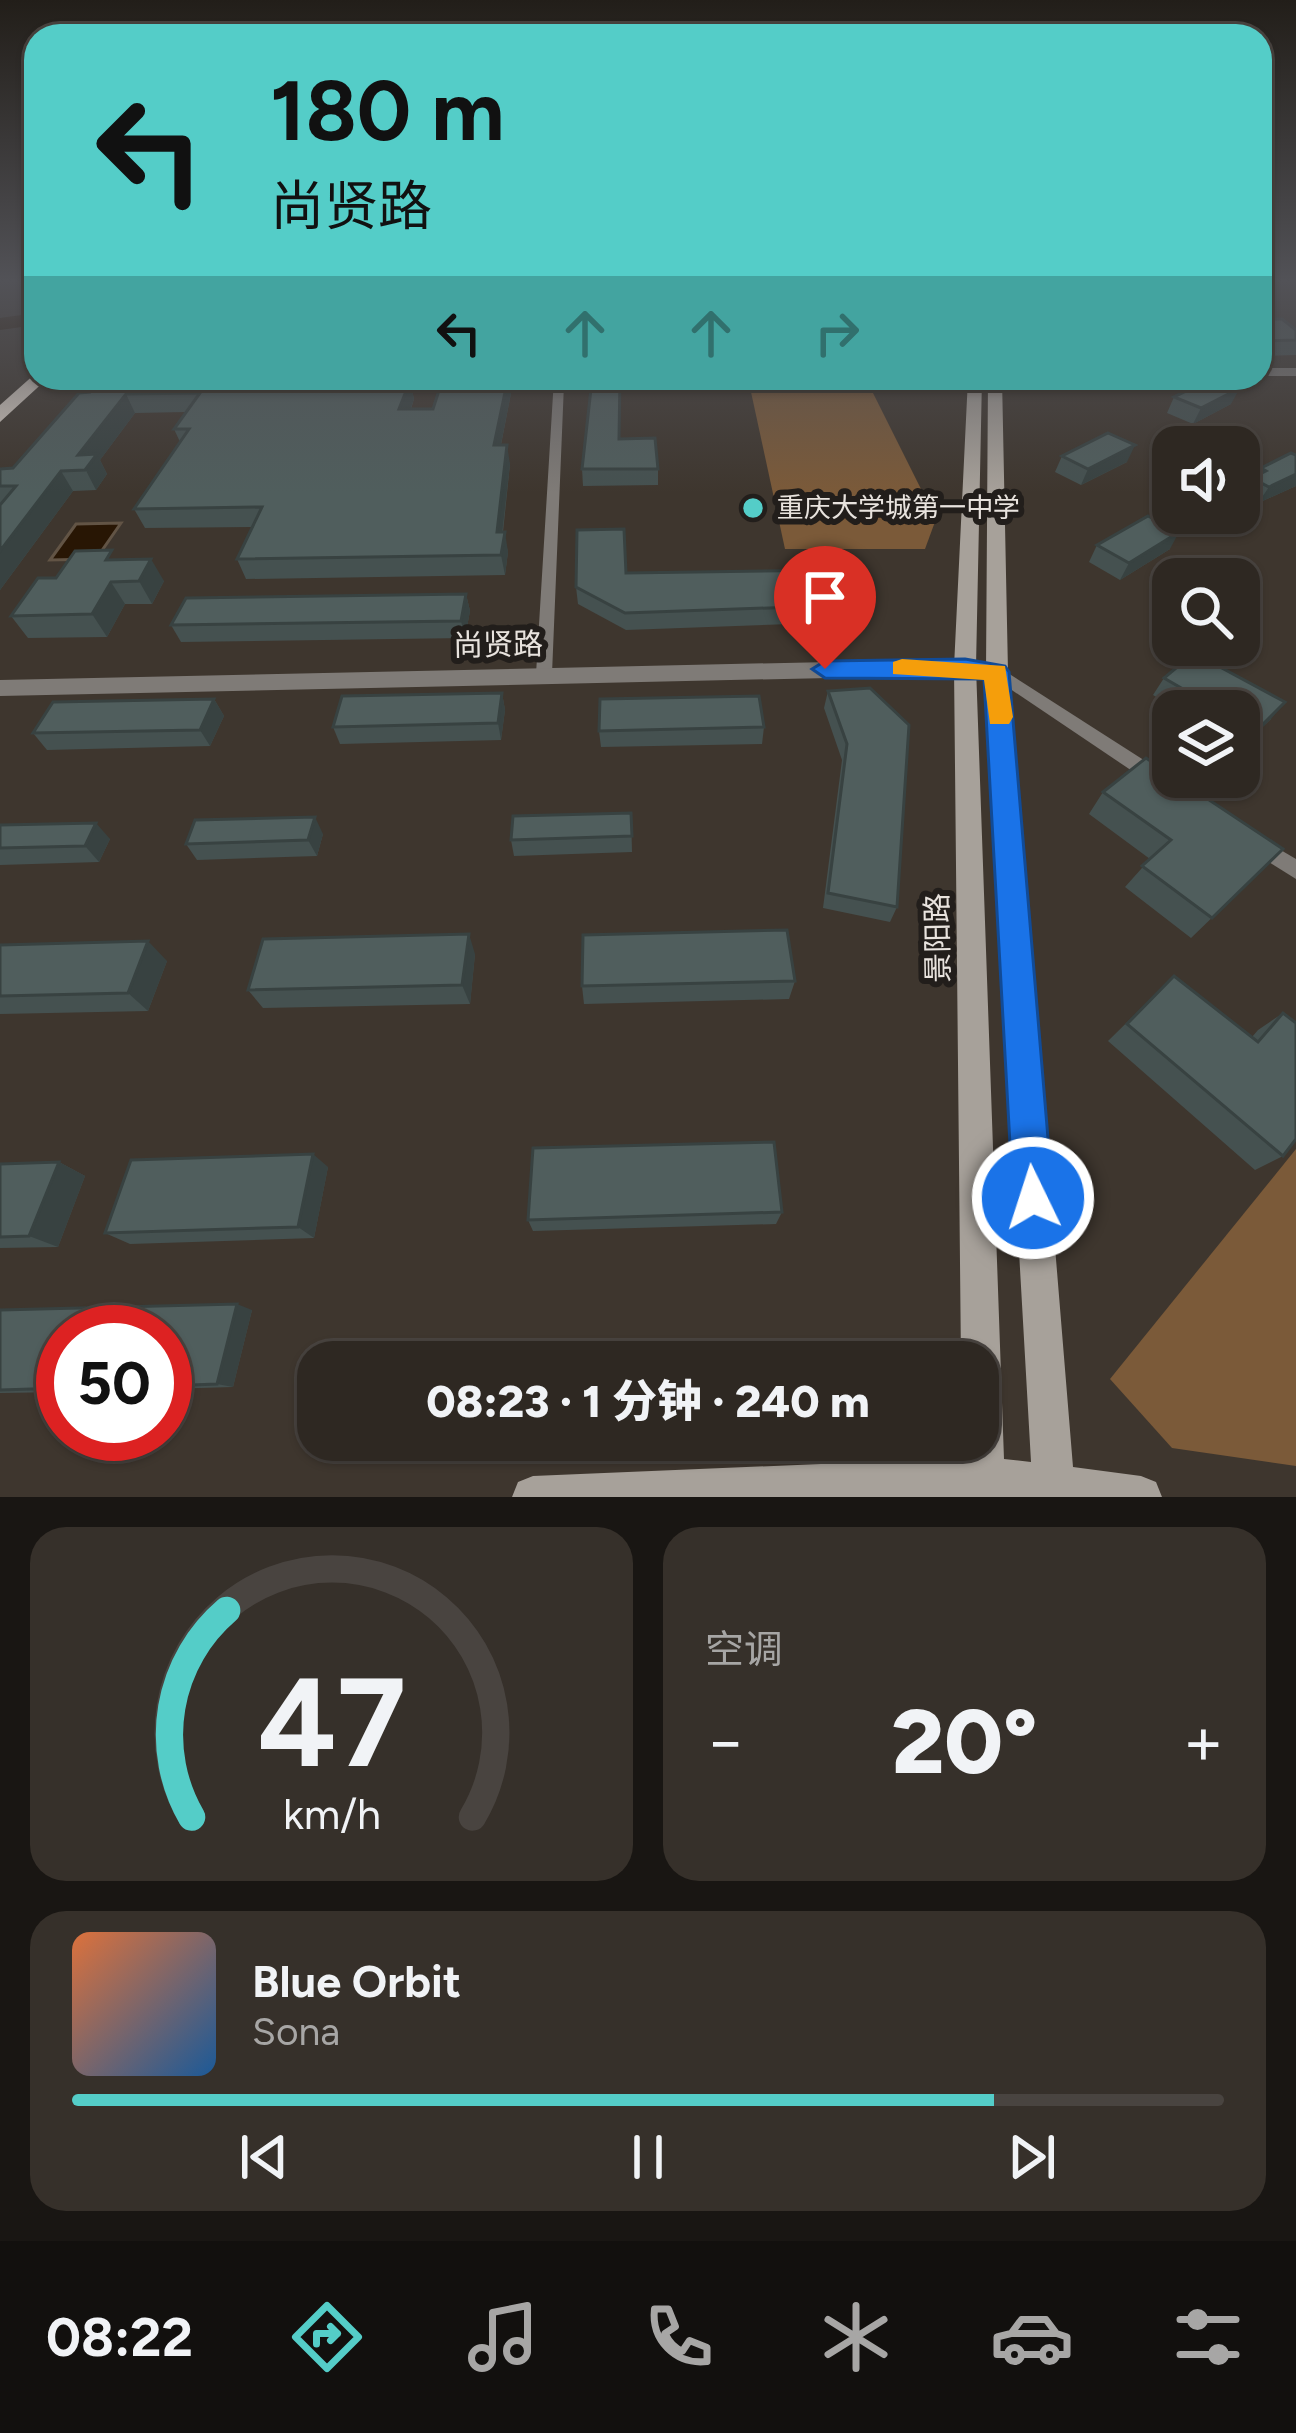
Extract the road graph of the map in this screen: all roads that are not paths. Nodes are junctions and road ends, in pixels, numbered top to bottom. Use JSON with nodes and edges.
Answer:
{"nodes":[{"id":1,"x":24,"y":364,"type":"edge"},
{"id":2,"x":0,"y":387,"type":"edge"},
{"id":3,"x":27,"y":390,"type":"edge"},
{"id":4,"x":558,"y":390,"type":"edge"},
{"id":5,"x":975,"y":390,"type":"edge"},
{"id":6,"x":995,"y":390,"type":"edge"},
{"id":7,"x":0,"y":416,"type":"edge"},
{"id":8,"x":965,"y":667,"type":"junction"},
{"id":9,"x":997,"y":672,"type":"junction"},
{"id":10,"x":544,"y":674,"type":"junction"},
{"id":11,"x":0,"y":688,"type":"edge"},
{"id":12,"x":1152,"y":775,"type":"edge"},
{"id":13,"x":1236,"y":830,"type":"edge"},
{"id":14,"x":1296,"y":870,"type":"edge"},
{"id":15,"x":984,"y":1487,"type":"edge"},
{"id":16,"x":1053,"y":1491,"type":"edge"},
{"id":17,"x":533,"y":1497,"type":"edge"},
{"id":18,"x":1141,"y":1497,"type":"edge"}],
"edges":[{"from":1,"to":2,"type":"highway"},
{"from":3,"to":7,"type":"highway"},
{"from":4,"to":10,"type":"street"},
{"from":5,"to":8,"type":"main road","name":"景阳路"},
{"from":6,"to":9,"type":"main road"},
{"from":8,"to":9,"type":"street","name":"尚贤路"},
{"from":8,"to":10,"type":"street","name":"尚贤路"},
{"from":8,"to":15,"type":"main road","name":"景阳路"},
{"from":9,"to":12,"type":"street"},
{"from":9,"to":16,"type":"main road"},
{"from":10,"to":11,"type":"street","name":"尚贤路"},
{"from":13,"to":14,"type":"street"},
{"from":15,"to":16,"type":"main road"},
{"from":15,"to":17,"type":"main road"},
{"from":16,"to":18,"type":"main road"}]}
